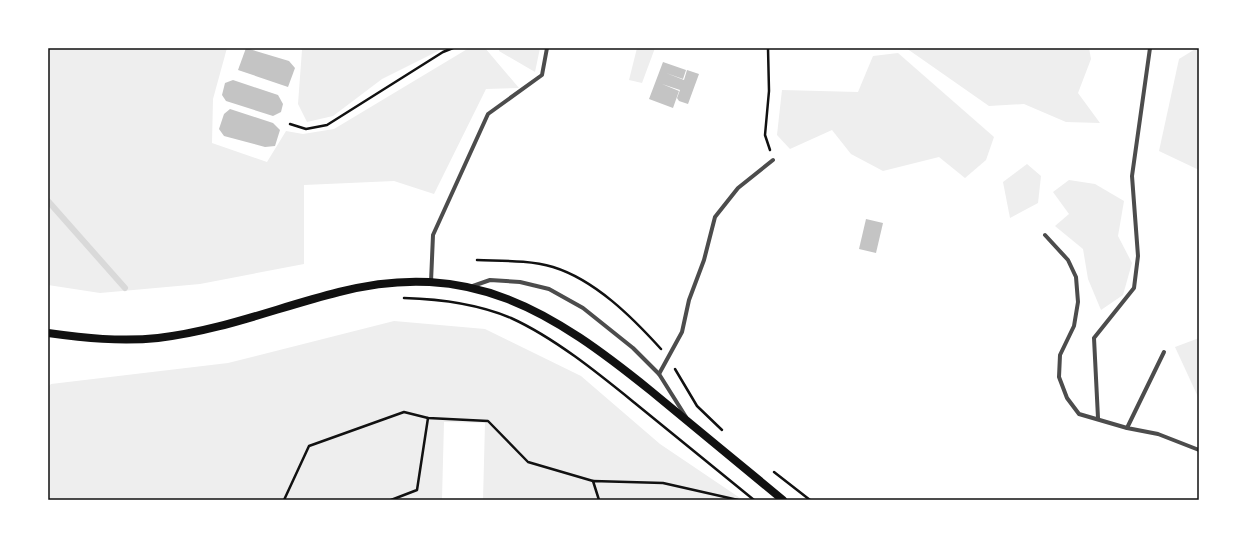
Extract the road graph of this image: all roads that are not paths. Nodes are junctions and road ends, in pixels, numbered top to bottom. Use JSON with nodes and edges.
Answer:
{"nodes":[{"id":1,"x":547,"y":48,"type":"edge"},
{"id":2,"x":1150,"y":48,"type":"edge"},
{"id":3,"x":773,"y":160,"type":"road end"},
{"id":4,"x":1045,"y":235,"type":"dead end"},
{"id":5,"x":431,"y":282,"type":"junction"},
{"id":6,"x":468,"y":287,"type":"junction"},
{"id":7,"x":48,"y":333,"type":"edge"},
{"id":8,"x":1164,"y":352,"type":"dead end"},
{"id":9,"x":659,"y":374,"type":"junction"},
{"id":10,"x":1098,"y":418,"type":"junction"},
{"id":11,"x":690,"y":422,"type":"junction"},
{"id":12,"x":1128,"y":428,"type":"junction"},
{"id":13,"x":1199,"y":450,"type":"edge"},
{"id":14,"x":783,"y":500,"type":"edge"}],
"edges":[{"from":1,"to":5,"type":"street"},
{"from":2,"to":10,"type":"street"},
{"from":3,"to":9,"type":"street"},
{"from":4,"to":10,"type":"street"},
{"from":5,"to":6,"type":"main road"},
{"from":5,"to":7,"type":"main road"},
{"from":6,"to":9,"type":"street"},
{"from":6,"to":11,"type":"main road"},
{"from":8,"to":12,"type":"street"},
{"from":9,"to":11,"type":"street"},
{"from":10,"to":12,"type":"street"},
{"from":11,"to":14,"type":"main road"},
{"from":12,"to":13,"type":"street"}]}
